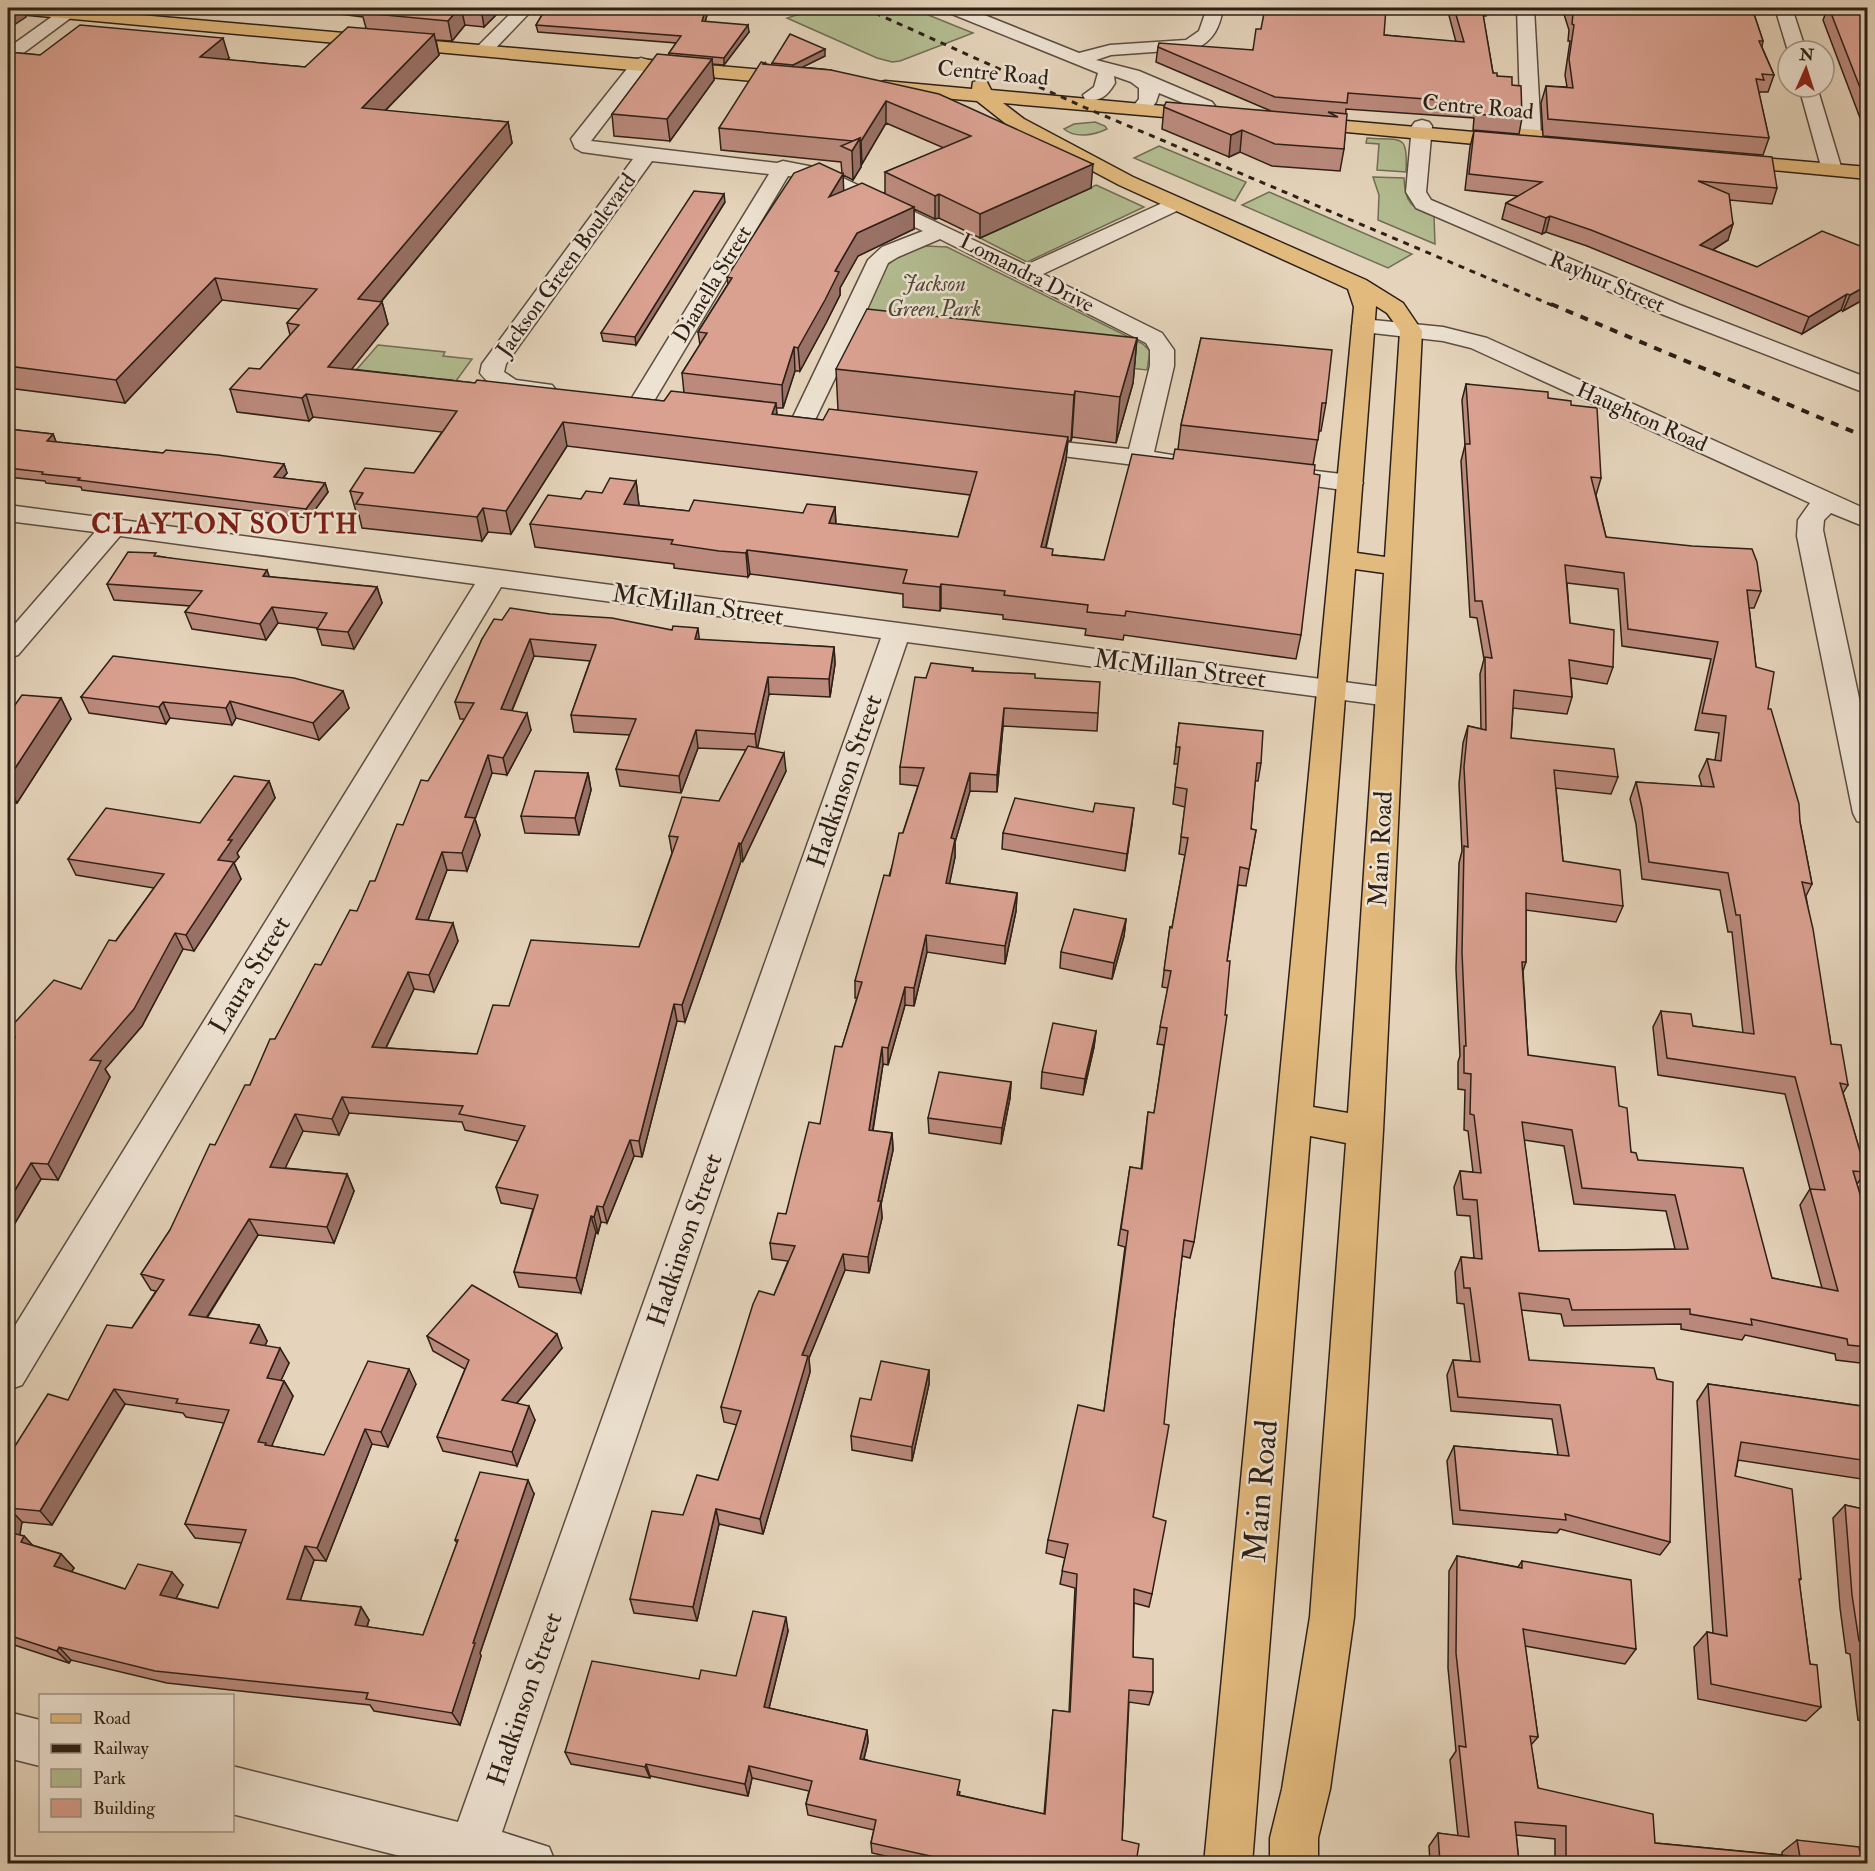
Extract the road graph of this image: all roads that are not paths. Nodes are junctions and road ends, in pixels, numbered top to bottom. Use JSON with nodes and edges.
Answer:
{"nodes":[{"id":1,"x":8,"y":8,"type":"edge"},
{"id":2,"x":525,"y":8,"type":"edge"},
{"id":3,"x":953,"y":8,"type":"edge"},
{"id":4,"x":1215,"y":8,"type":"edge"},
{"id":5,"x":1525,"y":8,"type":"edge"},
{"id":6,"x":1784,"y":8,"type":"edge"},
{"id":7,"x":74,"y":9,"type":"edge"},
{"id":8,"x":1793,"y":39,"type":"edge"},
{"id":9,"x":487,"y":47,"type":"junction"},
{"id":10,"x":8,"y":56,"type":"edge"},
{"id":11,"x":641,"y":64,"type":"junction"},
{"id":12,"x":1094,"y":67,"type":"junction"},
{"id":13,"x":957,"y":89,"type":"junction"},
{"id":14,"x":982,"y":92,"type":"junction"},
{"id":15,"x":1092,"y":95,"type":"junction"},
{"id":16,"x":1137,"y":99,"type":"junction"},
{"id":17,"x":1811,"y":99,"type":"edge"},
{"id":18,"x":1033,"y":101,"type":"junction"},
{"id":19,"x":963,"y":113,"type":"edge"},
{"id":20,"x":1280,"y":117,"type":"edge"},
{"id":21,"x":1017,"y":123,"type":"junction"},
{"id":22,"x":1421,"y":130,"type":"junction"},
{"id":23,"x":1531,"y":136,"type":"junction"},
{"id":24,"x":647,"y":154,"type":"junction"},
{"id":25,"x":1830,"y":166,"type":"junction"},
{"id":26,"x":1868,"y":166,"type":"edge"},
{"id":27,"x":783,"y":167,"type":"junction"},
{"id":28,"x":1868,"y":173,"type":"edge"},
{"id":29,"x":1120,"y":177,"type":"junction"},
{"id":30,"x":1176,"y":204,"type":"junction"},
{"id":31,"x":941,"y":231,"type":"junction"},
{"id":32,"x":1028,"y":273,"type":"junction"},
{"id":33,"x":1358,"y":285,"type":"junction"},
{"id":34,"x":1363,"y":327,"type":"junction"},
{"id":35,"x":1411,"y":331,"type":"junction"},
{"id":36,"x":840,"y":341,"type":"junction"},
{"id":37,"x":922,"y":350,"type":"edge"},
{"id":38,"x":1136,"y":373,"type":"edge"},
{"id":39,"x":1159,"y":376,"type":"junction"},
{"id":40,"x":1868,"y":387,"type":"edge"},
{"id":41,"x":566,"y":392,"type":"edge"},
{"id":42,"x":642,"y":401,"type":"edge"},
{"id":43,"x":804,"y":419,"type":"edge"},
{"id":44,"x":1002,"y":442,"type":"edge"},
{"id":45,"x":1140,"y":457,"type":"junction"},
{"id":46,"x":1198,"y":464,"type":"edge"},
{"id":47,"x":1256,"y":471,"type":"edge"},
{"id":48,"x":1350,"y":483,"type":"junction"},
{"id":49,"x":1828,"y":502,"type":"junction"},
{"id":50,"x":8,"y":513,"type":"edge"},
{"id":51,"x":1868,"y":520,"type":"edge"},
{"id":52,"x":114,"y":527,"type":"junction"},
{"id":53,"x":1343,"y":560,"type":"junction"},
{"id":54,"x":1396,"y":566,"type":"junction"},
{"id":55,"x":493,"y":578,"type":"junction"},
{"id":56,"x":897,"y":631,"type":"junction"},
{"id":57,"x":8,"y":649,"type":"edge"},
{"id":58,"x":1332,"y":689,"type":"junction"},
{"id":59,"x":1389,"y":697,"type":"junction"},
{"id":60,"x":1868,"y":813,"type":"edge"},
{"id":61,"x":1295,"y":1119,"type":"junction"},
{"id":62,"x":1365,"y":1131,"type":"junction"},
{"id":63,"x":8,"y":1372,"type":"edge"},
{"id":64,"x":8,"y":1735,"type":"edge"},
{"id":65,"x":39,"y":1743,"type":"edge"},
{"id":66,"x":234,"y":1790,"type":"edge"},
{"id":67,"x":472,"y":1849,"type":"junction"},
{"id":68,"x":532,"y":1863,"type":"edge"},
{"id":69,"x":1228,"y":1863,"type":"edge"},
{"id":70,"x":1294,"y":1863,"type":"edge"}],
"edges":[{"from":1,"to":7,"type":"main road"},
{"from":2,"to":9,"type":"street"},
{"from":3,"to":12,"type":"street"},
{"from":4,"to":12,"type":"street"},
{"from":5,"to":23,"type":"street"},
{"from":6,"to":8,"type":"street"},
{"from":7,"to":9,"type":"main road"},
{"from":7,"to":10,"type":"street"},
{"from":9,"to":11,"type":"main road"},
{"from":9,"to":11,"type":"main road"},
{"from":11,"to":24,"type":"street","name":"Lomandra Drive"},
{"from":12,"to":15,"type":"street"},
{"from":12,"to":16,"type":"street"},
{"from":13,"to":14,"type":"main road","name":"Centre Road"},
{"from":13,"to":19,"type":"main road","name":"Centre Road"},
{"from":13,"to":29,"type":"main road"},
{"from":14,"to":15,"type":"main road","name":"Centre Road"},
{"from":14,"to":18,"type":"main road","name":"Centre Road"},
{"from":14,"to":21,"type":"main road"},
{"from":15,"to":16,"type":"main road","name":"Centre Road"},
{"from":16,"to":16,"type":"main road","name":"Centre Road"},
{"from":16,"to":18,"type":"main road","name":"Centre Road"},
{"from":17,"to":25,"type":"street"},
{"from":18,"to":21,"type":"main road"},
{"from":20,"to":22,"type":"main road","name":"Centre Road"},
{"from":21,"to":29,"type":"main road"},
{"from":22,"to":23,"type":"main road","name":"Centre Road"},
{"from":22,"to":25,"type":"main road","name":"Centre Road"},
{"from":22,"to":40,"type":"street","name":"Rayhur Street"},
{"from":23,"to":25,"type":"main road","name":"Centre Road"},
{"from":24,"to":27,"type":"street","name":"Lomandra Drive"},
{"from":24,"to":41,"type":"street","name":"Jackson Green Boulevard"},
{"from":25,"to":26,"type":"main road","name":"Centre Road"},
{"from":25,"to":28,"type":"main road","name":"Centre Road"},
{"from":27,"to":31,"type":"street","name":"Lomandra Drive"},
{"from":27,"to":42,"type":"street","name":"Dianella Street"},
{"from":29,"to":30,"type":"main road"},
{"from":30,"to":32,"type":"street"},
{"from":30,"to":33,"type":"main road"},
{"from":31,"to":32,"type":"street","name":"Lomandra Drive"},
{"from":31,"to":36,"type":"street"},
{"from":32,"to":39,"type":"street","name":"Lomandra Drive"},
{"from":33,"to":34,"type":"main road"},
{"from":33,"to":35,"type":"main road"},
{"from":34,"to":35,"type":"street","name":"Haughton Road"},
{"from":34,"to":48,"type":"main road","name":"Main Road"},
{"from":35,"to":49,"type":"street","name":"Haughton Road"},
{"from":35,"to":54,"type":"main road","name":"Main Road"},
{"from":36,"to":37,"type":"street"},
{"from":36,"to":43,"type":"street"},
{"from":38,"to":39,"type":"street"},
{"from":39,"to":45,"type":"street","name":"Lomandra Drive"},
{"from":44,"to":45,"type":"street"},
{"from":45,"to":46,"type":"street"},
{"from":47,"to":48,"type":"street"},
{"from":48,"to":53,"type":"main road","name":"Main Road"},
{"from":49,"to":51,"type":"street","name":"Haughton Road"},
{"from":49,"to":60,"type":"street"},
{"from":50,"to":52,"type":"street","name":"McMillan Street"},
{"from":52,"to":55,"type":"street","name":"McMillan Street"},
{"from":52,"to":57,"type":"street"},
{"from":53,"to":54,"type":"main road"},
{"from":53,"to":58,"type":"main road","name":"Main Road"},
{"from":54,"to":59,"type":"main road","name":"Main Road"},
{"from":55,"to":56,"type":"street","name":"McMillan Street"},
{"from":55,"to":63,"type":"street","name":"Laura Street"},
{"from":56,"to":58,"type":"street","name":"McMillan Street"},
{"from":56,"to":67,"type":"street","name":"Hadkinson Street"},
{"from":58,"to":59,"type":"street","name":"McMillan Street"},
{"from":58,"to":61,"type":"main road","name":"Main Road"},
{"from":59,"to":62,"type":"main road","name":"Main Road"},
{"from":61,"to":62,"type":"main road"},
{"from":61,"to":69,"type":"main road","name":"Main Road"},
{"from":62,"to":70,"type":"main road","name":"Main Road"},
{"from":64,"to":65,"type":"street"},
{"from":66,"to":67,"type":"street"},
{"from":67,"to":68,"type":"street"}]}
